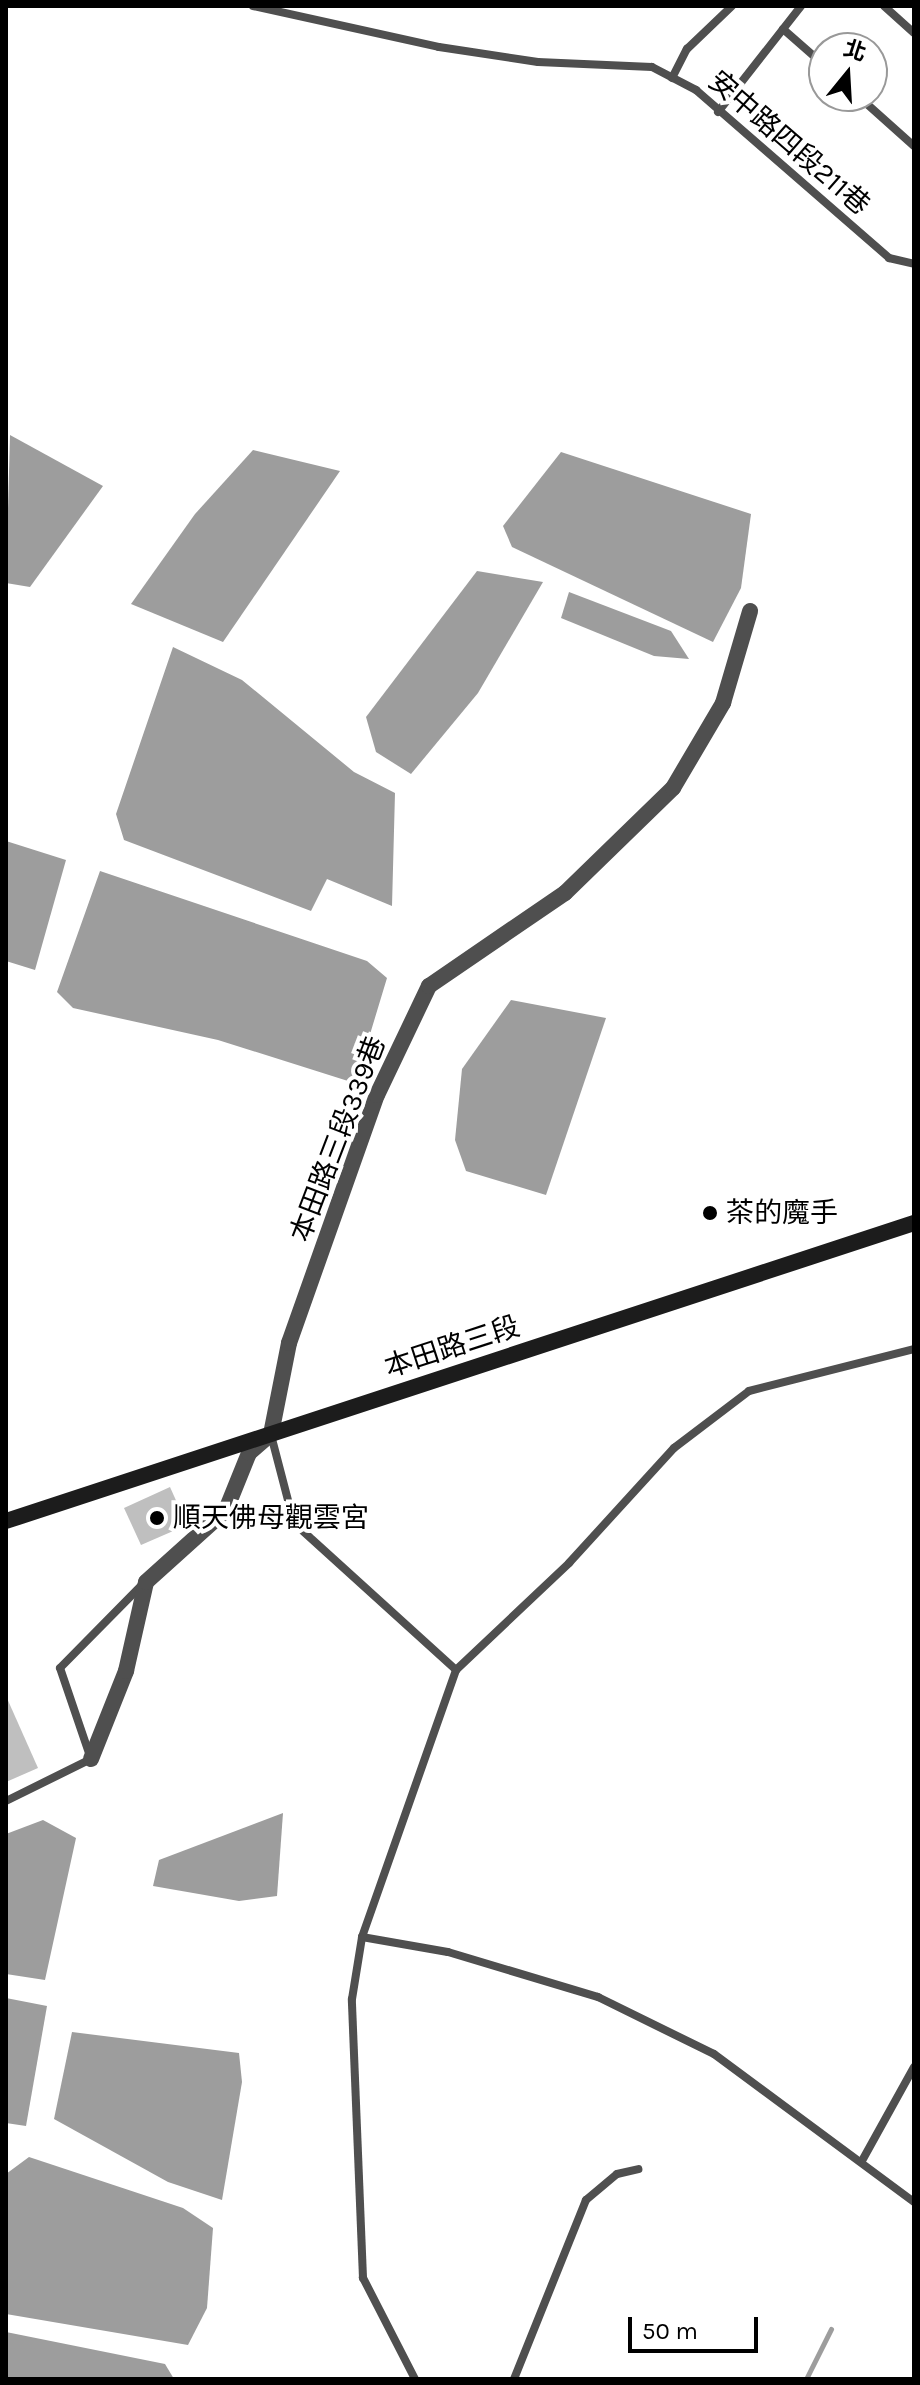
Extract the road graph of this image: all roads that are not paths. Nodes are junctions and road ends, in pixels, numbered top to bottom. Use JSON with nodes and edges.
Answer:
{"nodes":[{"id":1,"x":253,"y":6,"type":"edge"},
{"id":2,"x":732,"y":6,"type":"edge"},
{"id":3,"x":801,"y":6,"type":"edge"},
{"id":4,"x":884,"y":6,"type":"edge"},
{"id":5,"x":783,"y":29,"type":"junction"},
{"id":6,"x":914,"y":33,"type":"edge"},
{"id":7,"x":808,"y":51,"type":"edge"},
{"id":8,"x":672,"y":78,"type":"junction"},
{"id":9,"x":718,"y":112,"type":"junction"},
{"id":10,"x":876,"y":112,"type":"edge"},
{"id":11,"x":914,"y":146,"type":"edge"},
{"id":12,"x":914,"y":264,"type":"edge"},
{"id":13,"x":750,"y":611,"type":"dead end"},
{"id":14,"x":914,"y":1223,"type":"edge"},
{"id":15,"x":914,"y":1349,"type":"edge"},
{"id":16,"x":271,"y":1434,"type":"junction"},
{"id":17,"x":6,"y":1521,"type":"edge"},
{"id":18,"x":146,"y":1582,"type":"junction"},
{"id":19,"x":456,"y":1670,"type":"junction"},
{"id":20,"x":91,"y":1759,"type":"junction"},
{"id":21,"x":6,"y":1801,"type":"edge"},
{"id":22,"x":362,"y":1937,"type":"junction"},
{"id":23,"x":914,"y":2067,"type":"edge"},
{"id":24,"x":863,"y":2159,"type":"junction"},
{"id":25,"x":638,"y":2169,"type":"dead end"},
{"id":26,"x":914,"y":2202,"type":"edge"},
{"id":27,"x":415,"y":2379,"type":"edge"},
{"id":28,"x":514,"y":2379,"type":"edge"}],
"edges":[{"from":1,"to":8,"type":"lane","name":"安中路四段211巷"},
{"from":2,"to":8,"type":"lane"},
{"from":3,"to":5,"type":"lane"},
{"from":4,"to":6,"type":"lane"},
{"from":5,"to":7,"type":"lane"},
{"from":5,"to":9,"type":"lane"},
{"from":8,"to":9,"type":"lane","name":"安中路四段211巷"},
{"from":9,"to":12,"type":"lane","name":"安中路四段211巷"},
{"from":10,"to":11,"type":"lane"},
{"from":13,"to":16,"type":"street","name":"本田路三段339巷"},
{"from":14,"to":16,"type":"street","name":"本田路三段"},
{"from":15,"to":19,"type":"lane"},
{"from":16,"to":17,"type":"street","name":"本田路三段"},
{"from":16,"to":18,"type":"street"},
{"from":16,"to":19,"type":"lane"},
{"from":18,"to":20,"type":"street"},
{"from":18,"to":20,"type":"lane"},
{"from":19,"to":22,"type":"lane"},
{"from":20,"to":21,"type":"lane"},
{"from":22,"to":24,"type":"lane"},
{"from":22,"to":27,"type":"lane"},
{"from":23,"to":24,"type":"lane"},
{"from":24,"to":26,"type":"lane"},
{"from":25,"to":28,"type":"lane"}]}
